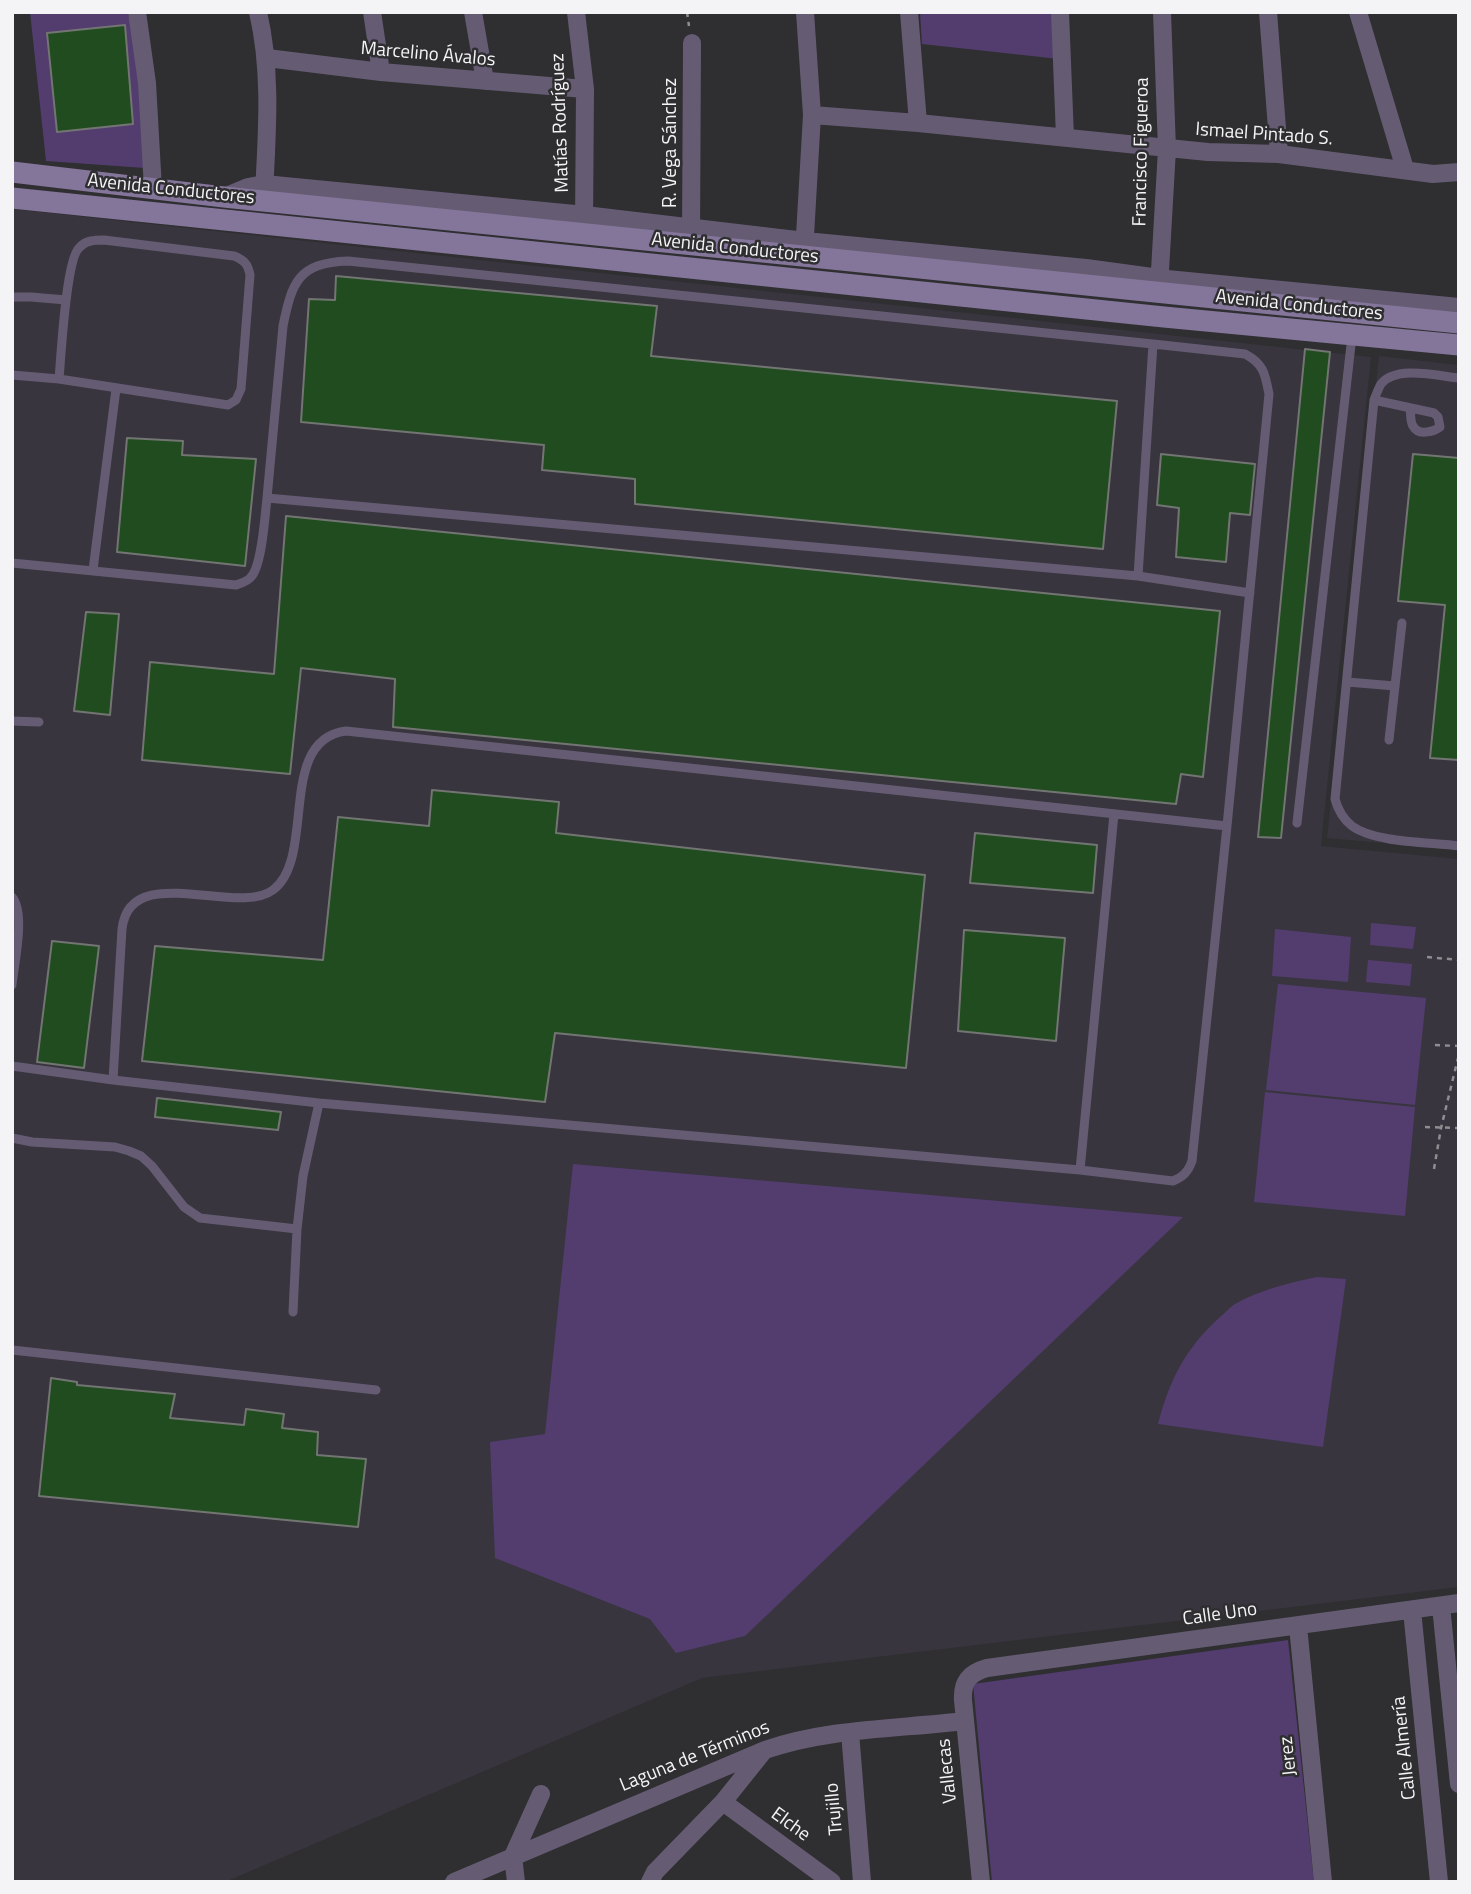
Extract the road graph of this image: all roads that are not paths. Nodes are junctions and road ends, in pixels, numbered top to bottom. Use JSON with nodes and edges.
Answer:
{"nodes":[{"id":1,"x":137,"y":12,"type":"edge"},
{"id":2,"x":258,"y":12,"type":"edge"},
{"id":3,"x":372,"y":12,"type":"edge"},
{"id":4,"x":473,"y":12,"type":"edge"},
{"id":5,"x":576,"y":12,"type":"edge"},
{"id":6,"x":805,"y":12,"type":"edge"},
{"id":7,"x":909,"y":12,"type":"edge"},
{"id":8,"x":1060,"y":12,"type":"edge"},
{"id":9,"x":1162,"y":12,"type":"edge"},
{"id":10,"x":1357,"y":12,"type":"edge"},
{"id":11,"x":1268,"y":17,"type":"edge"},
{"id":12,"x":692,"y":43,"type":"dead end"},
{"id":13,"x":267,"y":58,"type":"junction"},
{"id":14,"x":381,"y":72,"type":"junction"},
{"id":15,"x":485,"y":81,"type":"junction"},
{"id":16,"x":585,"y":89,"type":"junction"},
{"id":17,"x":812,"y":115,"type":"junction"},
{"id":18,"x":918,"y":123,"type":"junction"},
{"id":19,"x":1066,"y":137,"type":"junction"},
{"id":20,"x":1167,"y":149,"type":"junction"},
{"id":21,"x":1279,"y":154,"type":"junction"},
{"id":22,"x":1405,"y":169,"type":"junction"},
{"id":23,"x":12,"y":172,"type":"edge"},
{"id":24,"x":1459,"y":172,"type":"edge"},
{"id":25,"x":153,"y":189,"type":"junction"},
{"id":26,"x":264,"y":192,"type":"junction"},
{"id":27,"x":12,"y":198,"type":"edge"},
{"id":28,"x":584,"y":224,"type":"junction"},
{"id":29,"x":691,"y":235,"type":"junction"},
{"id":30,"x":805,"y":249,"type":"junction"},
{"id":31,"x":1159,"y":285,"type":"junction"},
{"id":32,"x":12,"y":297,"type":"edge"},
{"id":33,"x":66,"y":300,"type":"junction"},
{"id":34,"x":1459,"y":307,"type":"edge"},
{"id":35,"x":1459,"y":323,"type":"edge"},
{"id":36,"x":1352,"y":335,"type":"junction"},
{"id":37,"x":1153,"y":344,"type":"junction"},
{"id":38,"x":1459,"y":345,"type":"edge"},
{"id":39,"x":12,"y":375,"type":"edge"},
{"id":40,"x":1459,"y":378,"type":"edge"},
{"id":41,"x":59,"y":379,"type":"junction"},
{"id":42,"x":116,"y":389,"type":"junction"},
{"id":43,"x":1374,"y":400,"type":"junction"},
{"id":44,"x":1410,"y":408,"type":"dead end"},
{"id":45,"x":267,"y":498,"type":"junction"},
{"id":46,"x":12,"y":563,"type":"edge"},
{"id":47,"x":93,"y":570,"type":"junction"},
{"id":48,"x":1138,"y":576,"type":"junction"},
{"id":49,"x":1250,"y":593,"type":"junction"},
{"id":50,"x":1402,"y":623,"type":"dead end"},
{"id":51,"x":1347,"y":682,"type":"junction"},
{"id":52,"x":1395,"y":687,"type":"junction"},
{"id":53,"x":12,"y":721,"type":"edge"},
{"id":54,"x":39,"y":722,"type":"dead end"},
{"id":55,"x":1389,"y":740,"type":"dead end"},
{"id":56,"x":1114,"y":814,"type":"junction"},
{"id":57,"x":1297,"y":823,"type":"dead end"},
{"id":58,"x":1227,"y":826,"type":"junction"},
{"id":59,"x":1459,"y":846,"type":"edge"},
{"id":60,"x":12,"y":898,"type":"edge"},
{"id":61,"x":12,"y":985,"type":"edge"},
{"id":62,"x":12,"y":1066,"type":"edge"},
{"id":63,"x":113,"y":1080,"type":"junction"},
{"id":64,"x":320,"y":1103,"type":"junction"},
{"id":65,"x":12,"y":1138,"type":"edge"},
{"id":66,"x":1080,"y":1171,"type":"junction"},
{"id":67,"x":297,"y":1229,"type":"junction"},
{"id":68,"x":293,"y":1312,"type":"dead end"},
{"id":69,"x":12,"y":1350,"type":"edge"},
{"id":70,"x":376,"y":1390,"type":"dead end"},
{"id":71,"x":1450,"y":1605,"type":"edge"},
{"id":72,"x":1412,"y":1610,"type":"junction"},
{"id":73,"x":1298,"y":1626,"type":"junction"},
{"id":74,"x":987,"y":1668,"type":"joint"},
{"id":75,"x":964,"y":1721,"type":"junction"},
{"id":76,"x":850,"y":1732,"type":"junction"},
{"id":77,"x":765,"y":1749,"type":"junction"},
{"id":78,"x":1459,"y":1784,"type":"edge"},
{"id":79,"x":541,"y":1794,"type":"dead end"},
{"id":80,"x":723,"y":1802,"type":"junction"},
{"id":81,"x":513,"y":1856,"type":"junction"},
{"id":82,"x":653,"y":1877,"type":"edge"},
{"id":83,"x":454,"y":1882,"type":"edge"},
{"id":84,"x":516,"y":1882,"type":"edge"},
{"id":85,"x":832,"y":1882,"type":"edge"},
{"id":86,"x":862,"y":1882,"type":"edge"},
{"id":87,"x":981,"y":1882,"type":"edge"},
{"id":88,"x":1323,"y":1882,"type":"edge"},
{"id":89,"x":1439,"y":1882,"type":"edge"}],
"edges":[{"from":1,"to":25,"type":"street"},
{"from":2,"to":13,"type":"street"},
{"from":3,"to":14,"type":"street"},
{"from":4,"to":15,"type":"street"},
{"from":5,"to":16,"type":"street","name":"Matías Rodríguez"},
{"from":6,"to":17,"type":"street"},
{"from":7,"to":18,"type":"street"},
{"from":8,"to":19,"type":"street"},
{"from":9,"to":20,"type":"street","name":"Francisco Figueroa"},
{"from":10,"to":22,"type":"street"},
{"from":11,"to":21,"type":"street"},
{"from":12,"to":29,"type":"street","name":"R. Vega Sánchez"},
{"from":13,"to":14,"type":"street","name":"Marcelino Ávalos"},
{"from":13,"to":26,"type":"street"},
{"from":14,"to":15,"type":"street","name":"Marcelino Ávalos"},
{"from":15,"to":16,"type":"street","name":"Marcelino Ávalos"},
{"from":16,"to":28,"type":"street","name":"Matías Rodríguez"},
{"from":17,"to":18,"type":"street"},
{"from":17,"to":30,"type":"street"},
{"from":18,"to":19,"type":"street","name":"Ismael Pintado S."},
{"from":19,"to":20,"type":"street","name":"Ismael Pintado S."},
{"from":20,"to":21,"type":"street","name":"Ismael Pintado S."},
{"from":20,"to":31,"type":"street","name":"Francisco Figueroa"},
{"from":21,"to":22,"type":"street","name":"Ismael Pintado S."},
{"from":22,"to":24,"type":"street","name":"Ismael Pintado S."},
{"from":23,"to":25,"type":"main road","name":"Avenida Conductores"},
{"from":25,"to":26,"type":"main road","name":"Avenida Conductores"},
{"from":26,"to":28,"type":"main road","name":"Avenida Conductores"},
{"from":27,"to":36,"type":"main road","name":"Avenida Conductores"},
{"from":28,"to":29,"type":"main road","name":"Avenida Conductores"},
{"from":29,"to":30,"type":"main road","name":"Avenida Conductores"},
{"from":30,"to":31,"type":"main road","name":"Avenida Conductores"},
{"from":31,"to":34,"type":"street"},
{"from":31,"to":35,"type":"main road","name":"Avenida Conductores"},
{"from":32,"to":33,"type":"lane"},
{"from":33,"to":41,"type":"lane"},
{"from":33,"to":42,"type":"lane"},
{"from":36,"to":38,"type":"main road","name":"Avenida Conductores"},
{"from":36,"to":57,"type":"lane"},
{"from":37,"to":45,"type":"lane"},
{"from":37,"to":48,"type":"lane"},
{"from":37,"to":49,"type":"lane"},
{"from":39,"to":41,"type":"lane"},
{"from":40,"to":43,"type":"lane"},
{"from":41,"to":42,"type":"lane"},
{"from":42,"to":47,"type":"lane"},
{"from":43,"to":44,"type":"lane"},
{"from":43,"to":51,"type":"lane"},
{"from":45,"to":47,"type":"lane"},
{"from":45,"to":48,"type":"lane"},
{"from":46,"to":47,"type":"lane"},
{"from":48,"to":49,"type":"lane"},
{"from":49,"to":58,"type":"lane"},
{"from":50,"to":52,"type":"lane"},
{"from":51,"to":52,"type":"lane"},
{"from":51,"to":59,"type":"lane"},
{"from":52,"to":55,"type":"lane"},
{"from":53,"to":54,"type":"lane"},
{"from":56,"to":58,"type":"lane"},
{"from":56,"to":63,"type":"lane"},
{"from":56,"to":66,"type":"lane"},
{"from":58,"to":66,"type":"lane"},
{"from":60,"to":61,"type":"lane"},
{"from":62,"to":63,"type":"lane"},
{"from":63,"to":64,"type":"lane"},
{"from":64,"to":66,"type":"lane"},
{"from":64,"to":67,"type":"lane"},
{"from":65,"to":67,"type":"lane"},
{"from":67,"to":68,"type":"lane"},
{"from":69,"to":70,"type":"lane"},
{"from":71,"to":72,"type":"street","name":"Calle Uno"},
{"from":71,"to":78,"type":"street"},
{"from":72,"to":73,"type":"street","name":"Calle Uno"},
{"from":72,"to":89,"type":"street","name":"Calle Almería"},
{"from":73,"to":74,"type":"street","name":"Calle Uno"},
{"from":73,"to":88,"type":"street","name":"Jerez"},
{"from":74,"to":75,"type":"street","name":"Vallecas"},
{"from":75,"to":76,"type":"street","name":"Laguna de Términos"},
{"from":75,"to":87,"type":"street","name":"Vallecas"},
{"from":76,"to":77,"type":"street","name":"Laguna de Términos"},
{"from":76,"to":86,"type":"street","name":"Trujillo"},
{"from":77,"to":80,"type":"street"},
{"from":77,"to":81,"type":"street","name":"Laguna de Términos"},
{"from":79,"to":81,"type":"street"},
{"from":80,"to":82,"type":"street"},
{"from":80,"to":85,"type":"street","name":"Elche"},
{"from":81,"to":83,"type":"street","name":"Laguna de Términos"},
{"from":81,"to":84,"type":"street"}]}
